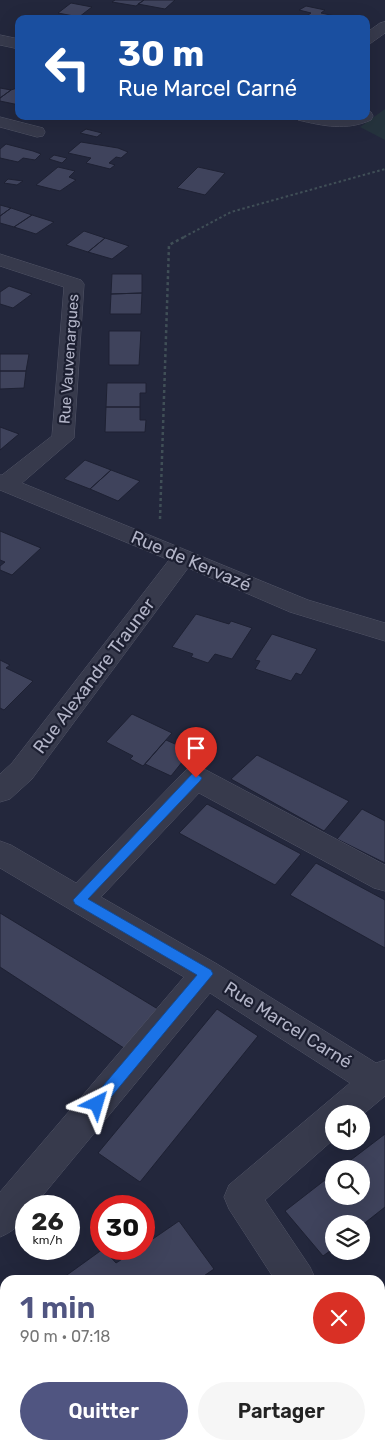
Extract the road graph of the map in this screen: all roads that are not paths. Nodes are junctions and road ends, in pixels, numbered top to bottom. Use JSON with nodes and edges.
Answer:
{"nodes":[{"id":1,"x":385,"y":26,"type":"edge"},
{"id":2,"x":370,"y":37,"type":"edge"},
{"id":3,"x":0,"y":40,"type":"edge"},
{"id":4,"x":15,"y":43,"type":"edge"},
{"id":5,"x":321,"y":120,"type":"edge"},
{"id":6,"x":358,"y":120,"type":"edge"},
{"id":7,"x":0,"y":122,"type":"edge"},
{"id":8,"x":37,"y":132,"type":"dead end"},
{"id":9,"x":0,"y":260,"type":"edge"},
{"id":10,"x":3,"y":483,"type":"edge"},
{"id":11,"x":184,"y":557,"type":"junction"},
{"id":12,"x":385,"y":632,"type":"edge"},
{"id":13,"x":11,"y":766,"type":"edge"},
{"id":14,"x":0,"y":791,"type":"edge"},
{"id":15,"x":0,"y":853,"type":"edge"},
{"id":16,"x":385,"y":879,"type":"edge"},
{"id":17,"x":79,"y":900,"type":"junction"},
{"id":18,"x":206,"y":974,"type":"junction"},
{"id":19,"x":380,"y":1078,"type":"edge"},
{"id":20,"x":348,"y":1105,"type":"edge"},
{"id":21,"x":325,"y":1125,"type":"edge"},
{"id":22,"x":0,"y":1219,"type":"edge"},
{"id":23,"x":294,"y":1275,"type":"edge"}],
"edges":[{"from":1,"to":2,"type":"street"},
{"from":3,"to":4,"type":"street"},
{"from":5,"to":6,"type":"street"},
{"from":7,"to":8,"type":"street"},
{"from":9,"to":10,"type":"street","name":"Rue Vauvenargues"},
{"from":10,"to":11,"type":"street","name":"Rue de Kervazé"},
{"from":11,"to":12,"type":"street","name":"Rue de Kervazé"},
{"from":11,"to":13,"type":"street","name":"Rue Alexandre Trauner"},
{"from":13,"to":14,"type":"street","name":"Rue Alexandre Trauner"},
{"from":15,"to":17,"type":"street","name":"Rue Marcel Carné"},
{"from":16,"to":17,"type":"street"},
{"from":17,"to":18,"type":"street","name":"Rue Marcel Carné"},
{"from":18,"to":19,"type":"street","name":"Rue Marcel Carné"},
{"from":18,"to":22,"type":"street"},
{"from":19,"to":20,"type":"street","name":"Rue Marcel Carné"},
{"from":21,"to":23,"type":"street"}]}
